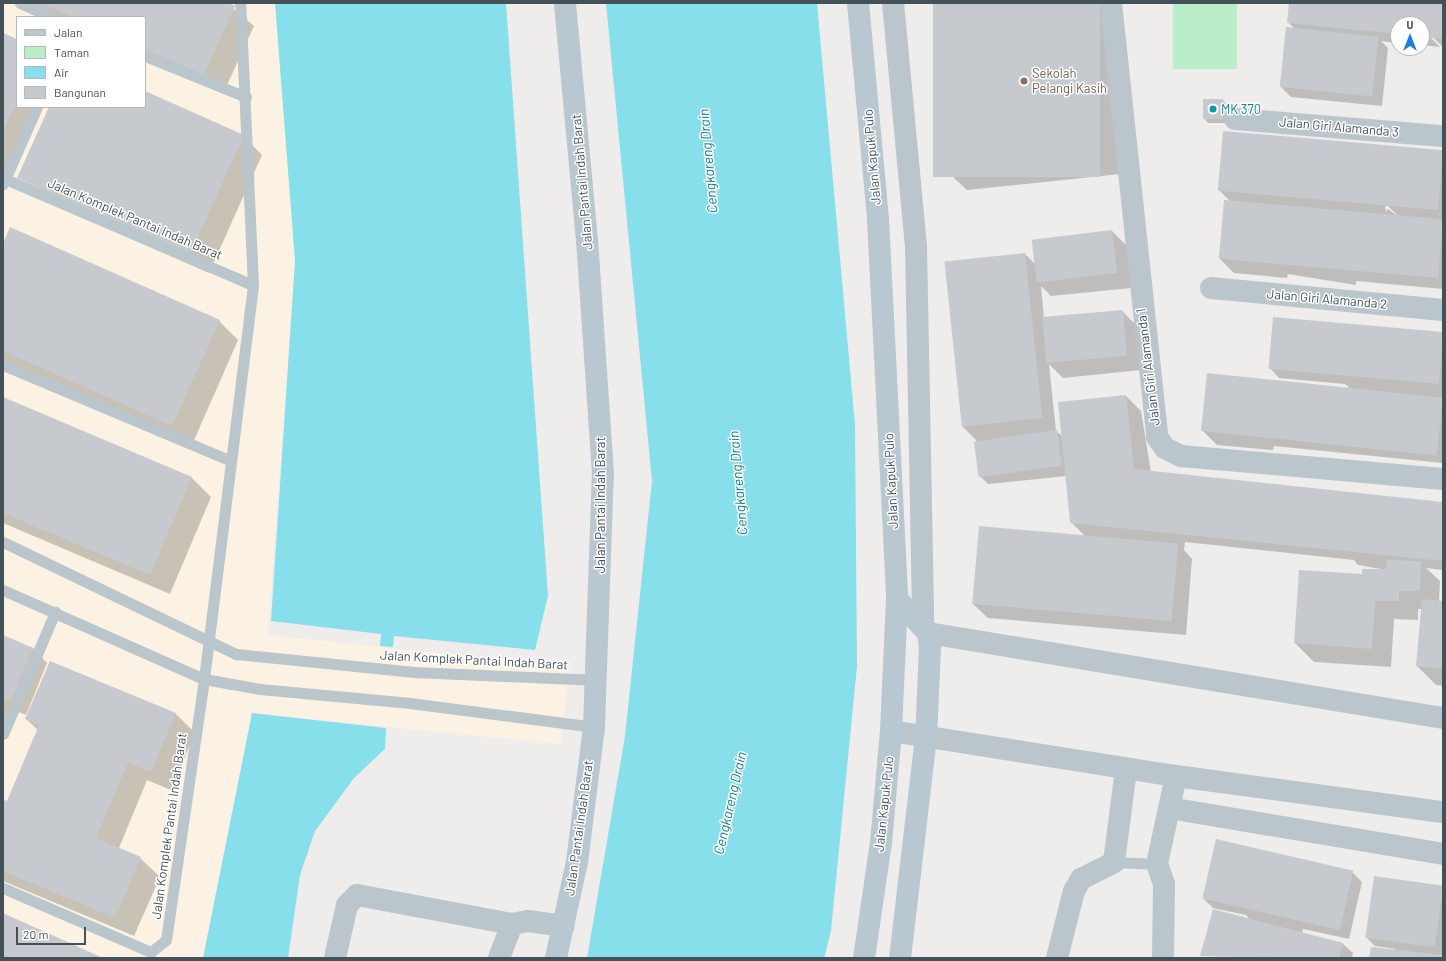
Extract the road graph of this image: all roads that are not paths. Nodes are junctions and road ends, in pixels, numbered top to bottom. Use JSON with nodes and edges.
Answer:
{"nodes":[{"id":1,"x":20,"y":3,"type":"edge"},
{"id":2,"x":240,"y":3,"type":"edge"},
{"id":3,"x":565,"y":3,"type":"edge"},
{"id":4,"x":858,"y":3,"type":"edge"},
{"id":5,"x":894,"y":3,"type":"edge"},
{"id":6,"x":1111,"y":3,"type":"edge"},
{"id":7,"x":50,"y":16,"type":"edge"},
{"id":8,"x":146,"y":56,"type":"edge"},
{"id":9,"x":246,"y":97,"type":"junction"},
{"id":10,"x":37,"y":108,"type":"edge"},
{"id":11,"x":1235,"y":119,"type":"dead end"},
{"id":12,"x":1443,"y":136,"type":"edge"},
{"id":13,"x":4,"y":181,"type":"edge"},
{"id":14,"x":253,"y":285,"type":"junction"},
{"id":15,"x":1211,"y":288,"type":"dead end"},
{"id":16,"x":1443,"y":310,"type":"edge"},
{"id":17,"x":3,"y":365,"type":"edge"},
{"id":18,"x":231,"y":461,"type":"junction"},
{"id":19,"x":1443,"y":479,"type":"edge"},
{"id":20,"x":3,"y":542,"type":"edge"},
{"id":21,"x":3,"y":590,"type":"edge"},
{"id":22,"x":897,"y":599,"type":"junction"},
{"id":23,"x":55,"y":612,"type":"junction"},
{"id":24,"x":926,"y":629,"type":"junction"},
{"id":25,"x":209,"y":642,"type":"junction"},
{"id":26,"x":204,"y":679,"type":"junction"},
{"id":27,"x":598,"y":680,"type":"junction"},
{"id":28,"x":1443,"y":718,"type":"edge"},
{"id":29,"x":594,"y":728,"type":"junction"},
{"id":30,"x":891,"y":731,"type":"junction"},
{"id":31,"x":3,"y":734,"type":"edge"},
{"id":32,"x":926,"y":738,"type":"junction"},
{"id":33,"x":1126,"y":769,"type":"junction"},
{"id":34,"x":1176,"y":776,"type":"junction"},
{"id":35,"x":1169,"y":808,"type":"junction"},
{"id":36,"x":1443,"y":812,"type":"edge"},
{"id":37,"x":1443,"y":854,"type":"edge"},
{"id":38,"x":1114,"y":862,"type":"junction"},
{"id":39,"x":1157,"y":864,"type":"junction"},
{"id":40,"x":3,"y":888,"type":"edge"},
{"id":41,"x":512,"y":924,"type":"junction"},
{"id":42,"x":564,"y":926,"type":"junction"},
{"id":43,"x":335,"y":958,"type":"edge"},
{"id":44,"x":499,"y":958,"type":"edge"},
{"id":45,"x":556,"y":958,"type":"edge"},
{"id":46,"x":864,"y":958,"type":"edge"},
{"id":47,"x":900,"y":958,"type":"edge"},
{"id":48,"x":1057,"y":958,"type":"edge"},
{"id":49,"x":1163,"y":958,"type":"edge"}],
"edges":[{"from":1,"to":7,"type":"lane"},
{"from":2,"to":9,"type":"lane","name":"Jalan Komplek Pantai Indah Barat"},
{"from":3,"to":27,"type":"main road","name":"Jalan Pantai Indah Barat"},
{"from":4,"to":22,"type":"main road","name":"Jalan Kapuk Pulo"},
{"from":5,"to":24,"type":"street"},
{"from":6,"to":19,"type":"street","name":"Jalan Giri Alamanda 1"},
{"from":8,"to":9,"type":"lane"},
{"from":9,"to":14,"type":"lane","name":"Jalan Komplek Pantai Indah Barat"},
{"from":10,"to":13,"type":"lane","name":"Jalan Komplek Pantai Indah Barat"},
{"from":11,"to":12,"type":"street","name":"Jalan Giri Alamanda 3"},
{"from":13,"to":14,"type":"lane","name":"Jalan Komplek Pantai Indah Barat"},
{"from":14,"to":18,"type":"lane","name":"Jalan Komplek Pantai Indah Barat"},
{"from":15,"to":16,"type":"street","name":"Jalan Giri Alamanda 2"},
{"from":17,"to":18,"type":"lane"},
{"from":18,"to":25,"type":"lane","name":"Jalan Komplek Pantai Indah Barat"},
{"from":20,"to":25,"type":"lane","name":"Jalan Komplek Pantai Indah Barat"},
{"from":21,"to":23,"type":"lane"},
{"from":22,"to":24,"type":"main road"},
{"from":22,"to":30,"type":"main road","name":"Jalan Kapuk Pulo"},
{"from":23,"to":26,"type":"lane"},
{"from":23,"to":31,"type":"lane"},
{"from":24,"to":28,"type":"street"},
{"from":24,"to":32,"type":"main road"},
{"from":25,"to":26,"type":"lane","name":"Jalan Komplek Pantai Indah Barat"},
{"from":25,"to":27,"type":"lane","name":"Jalan Komplek Pantai Indah Barat"},
{"from":26,"to":29,"type":"lane"},
{"from":26,"to":40,"type":"lane","name":"Jalan Komplek Pantai Indah Barat"},
{"from":27,"to":29,"type":"main road","name":"Jalan Pantai Indah Barat"},
{"from":29,"to":42,"type":"main road","name":"Jalan Pantai Indah Barat"},
{"from":30,"to":32,"type":"street"},
{"from":30,"to":46,"type":"main road","name":"Jalan Kapuk Pulo"},
{"from":32,"to":33,"type":"street"},
{"from":32,"to":47,"type":"main road"},
{"from":33,"to":34,"type":"street"},
{"from":33,"to":38,"type":"street"},
{"from":34,"to":35,"type":"street"},
{"from":34,"to":36,"type":"street"},
{"from":35,"to":37,"type":"street"},
{"from":35,"to":39,"type":"street"},
{"from":38,"to":39,"type":"lane"},
{"from":38,"to":48,"type":"street"},
{"from":39,"to":49,"type":"street"},
{"from":41,"to":42,"type":"street"},
{"from":41,"to":43,"type":"street"},
{"from":41,"to":44,"type":"street"},
{"from":42,"to":45,"type":"main road","name":"Jalan Pantai Indah Barat"}]}
